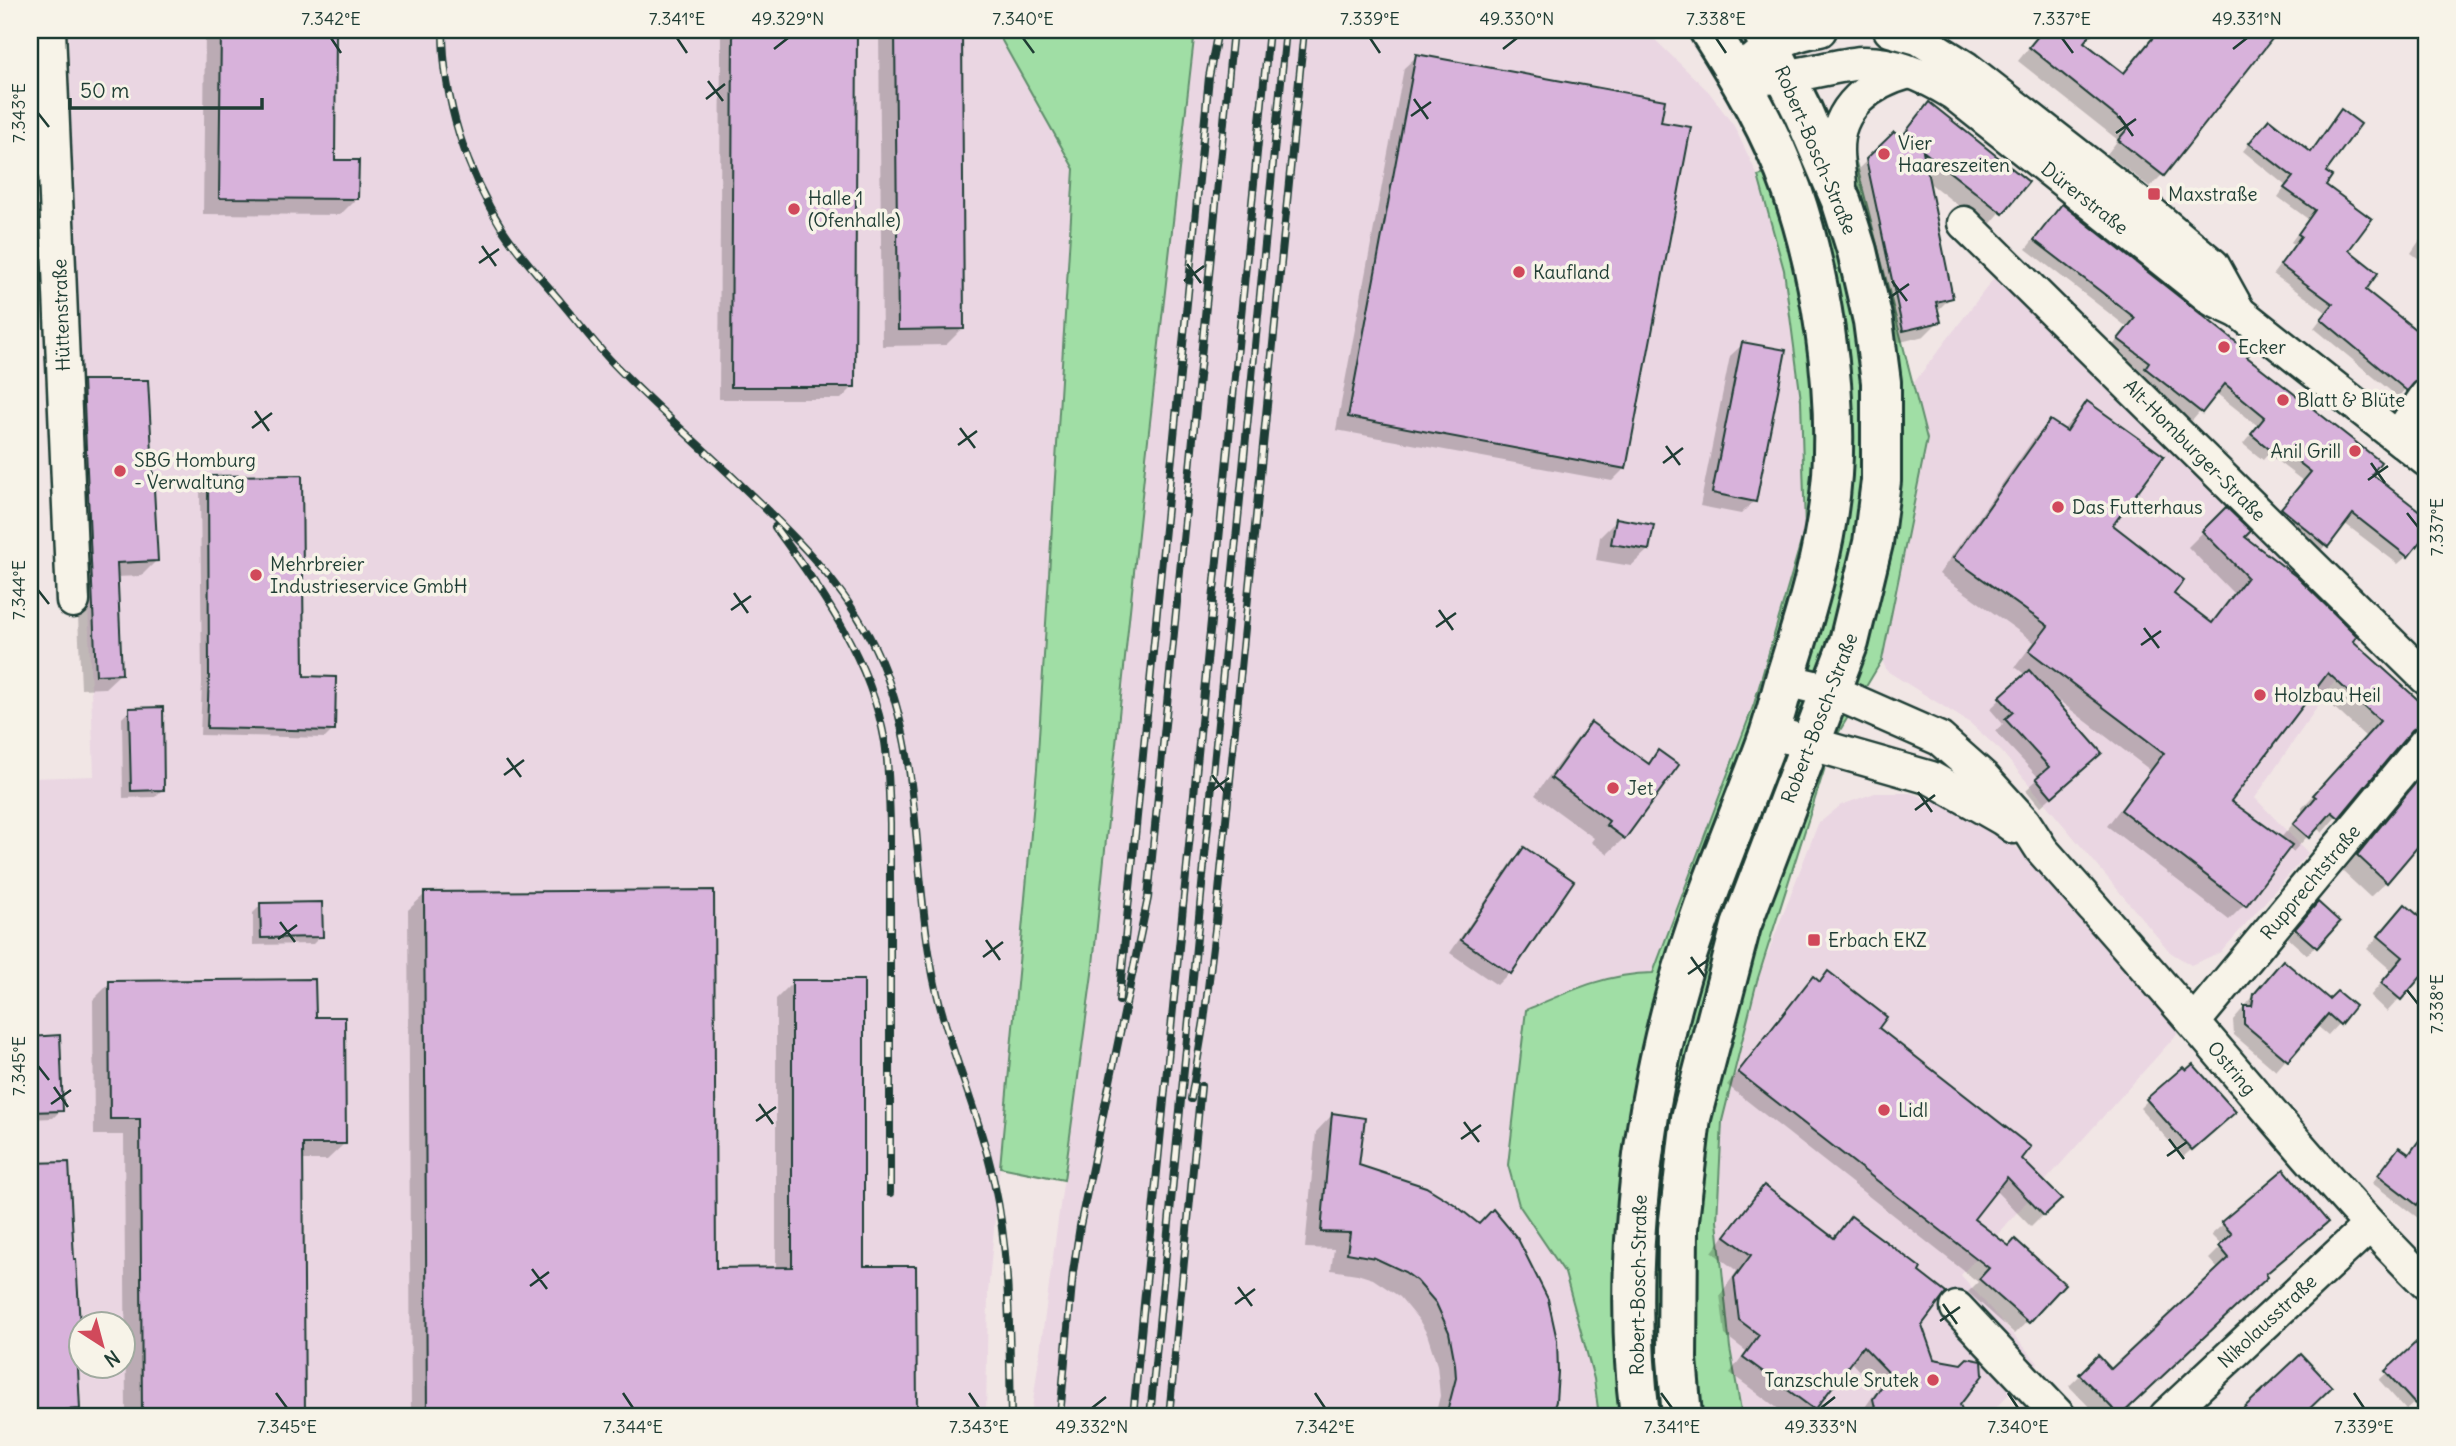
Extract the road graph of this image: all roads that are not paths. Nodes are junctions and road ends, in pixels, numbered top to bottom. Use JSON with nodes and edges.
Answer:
{"nodes":[{"id":1,"x":49,"y":30,"type":"edge"},
{"id":2,"x":1709,"y":30,"type":"edge"},
{"id":3,"x":1820,"y":30,"type":"edge"},
{"id":4,"x":1891,"y":30,"type":"edge"},
{"id":5,"x":1940,"y":38,"type":"edge"},
{"id":6,"x":1773,"y":51,"type":"edge"},
{"id":7,"x":1897,"y":69,"type":"junction"},
{"id":8,"x":1739,"y":77,"type":"junction"},
{"id":9,"x":1842,"y":203,"type":"junction"},
{"id":10,"x":1964,"y":222,"type":"dead end"},
{"id":11,"x":2239,"y":312,"type":"junction"},
{"id":12,"x":2426,"y":396,"type":"edge"},
{"id":13,"x":2398,"y":437,"type":"junction"},
{"id":14,"x":2426,"y":460,"type":"edge"},
{"id":15,"x":73,"y":601,"type":"dead end"},
{"id":16,"x":2426,"y":678,"type":"edge"},
{"id":17,"x":1785,"y":680,"type":"junction"},
{"id":18,"x":1831,"y":691,"type":"junction"},
{"id":19,"x":1770,"y":732,"type":"junction"},
{"id":20,"x":1811,"y":742,"type":"junction"},
{"id":21,"x":2426,"y":742,"type":"edge"},
{"id":22,"x":2042,"y":850,"type":"junction"},
{"id":23,"x":2194,"y":1022,"type":"junction"},
{"id":24,"x":2369,"y":1226,"type":"junction"},
{"id":25,"x":2426,"y":1283,"type":"edge"},
{"id":26,"x":1956,"y":1308,"type":"dead end"},
{"id":27,"x":1640,"y":1416,"type":"edge"},
{"id":28,"x":1682,"y":1416,"type":"edge"},
{"id":29,"x":2059,"y":1416,"type":"edge"},
{"id":30,"x":2166,"y":1416,"type":"edge"}],
"edges":[{"from":1,"to":15,"type":"street","name":"Hüttenstraße"},
{"from":2,"to":8,"type":"main road","name":"Robert-Bosch-Straße"},
{"from":3,"to":6,"type":"street","name":"Dürerstraße"},
{"from":4,"to":5,"type":"street","name":"Dürerstraße"},
{"from":5,"to":7,"type":"street"},
{"from":5,"to":11,"type":"street","name":"Dürerstraße"},
{"from":6,"to":7,"type":"street","name":"Dürerstraße"},
{"from":6,"to":8,"type":"street","name":"Dürerstraße"},
{"from":6,"to":9,"type":"main road","name":"Robert-Bosch-Straße"},
{"from":7,"to":9,"type":"street"},
{"from":7,"to":11,"type":"street","name":"Dürerstraße"},
{"from":8,"to":17,"type":"main road","name":"Robert-Bosch-Straße"},
{"from":9,"to":18,"type":"main road","name":"Robert-Bosch-Straße"},
{"from":10,"to":16,"type":"street","name":"Alt-Homburger-Straße"},
{"from":11,"to":13,"type":"street","name":"Dürerstraße"},
{"from":12,"to":13,"type":"street"},
{"from":13,"to":14,"type":"street","name":"Dürerstraße"},
{"from":17,"to":18,"type":"street","name":"Ostring"},
{"from":17,"to":19,"type":"main road","name":"Robert-Bosch-Straße"},
{"from":18,"to":20,"type":"main road","name":"Robert-Bosch-Straße"},
{"from":18,"to":22,"type":"street","name":"Ostring"},
{"from":19,"to":20,"type":"street","name":"Ostring"},
{"from":19,"to":27,"type":"main road","name":"Robert-Bosch-Straße"},
{"from":20,"to":22,"type":"street","name":"Ostring"},
{"from":20,"to":28,"type":"main road","name":"Robert-Bosch-Straße"},
{"from":21,"to":23,"type":"street","name":"Rupprechtstraße"},
{"from":22,"to":23,"type":"street","name":"Ostring"},
{"from":23,"to":24,"type":"street","name":"Ostring"},
{"from":24,"to":25,"type":"street","name":"Ostring"},
{"from":24,"to":30,"type":"street","name":"Nikolausstraße"},
{"from":26,"to":29,"type":"street"}]}
